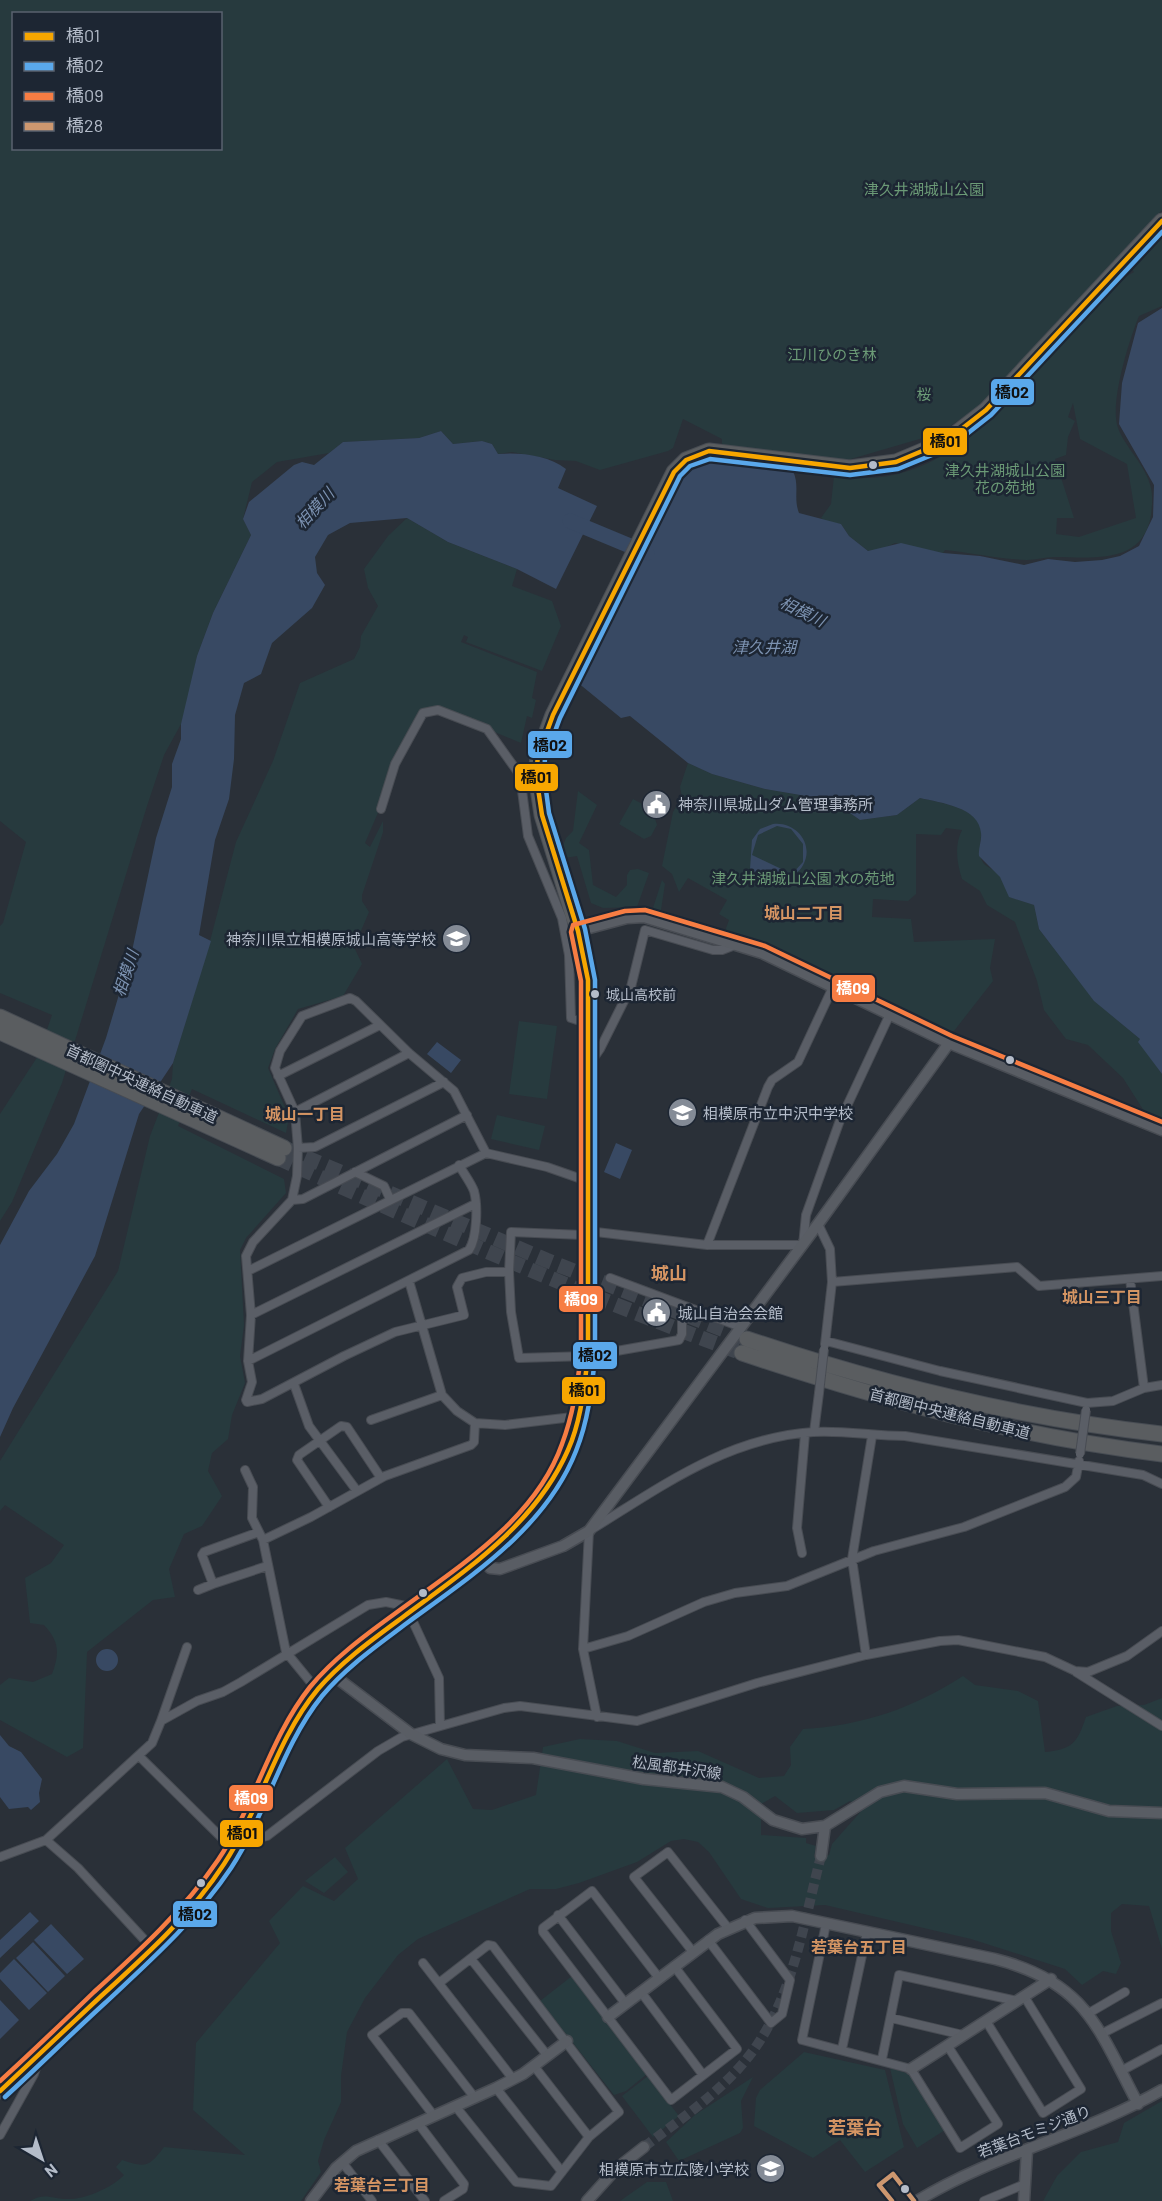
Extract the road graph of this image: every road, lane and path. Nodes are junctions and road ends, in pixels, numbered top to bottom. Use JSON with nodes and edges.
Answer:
{"nodes":[{"id":1,"x":1162,"y":221,"type":"edge"},
{"id":2,"x":381,"y":809,"type":"dead end"},
{"id":3,"x":578,"y":931,"type":"junction"},
{"id":4,"x":735,"y":945,"type":"junction"},
{"id":5,"x":833,"y":987,"type":"junction"},
{"id":6,"x":890,"y":1014,"type":"junction"},
{"id":7,"x":0,"y":1017,"type":"edge"},
{"id":8,"x":380,"y":1024,"type":"junction"},
{"id":9,"x":590,"y":1024,"type":"junction"},
{"id":10,"x":0,"y":1032,"type":"edge"},
{"id":11,"x":949,"y":1042,"type":"junction"},
{"id":12,"x":409,"y":1053,"type":"junction"},
{"id":13,"x":590,"y":1062,"type":"junction"},
{"id":14,"x":278,"y":1076,"type":"junction"},
{"id":15,"x":444,"y":1082,"type":"junction"},
{"id":16,"x":295,"y":1112,"type":"junction"},
{"id":17,"x":467,"y":1115,"type":"junction"},
{"id":18,"x":1162,"y":1130,"type":"edge"},
{"id":19,"x":287,"y":1151,"type":"junction"},
{"id":20,"x":486,"y":1154,"type":"junction"},
{"id":21,"x":459,"y":1166,"type":"junction"},
{"id":22,"x":355,"y":1172,"type":"junction"},
{"id":23,"x":590,"y":1182,"type":"junction"},
{"id":24,"x":390,"y":1199,"type":"junction"},
{"id":25,"x":292,"y":1200,"type":"junction"},
{"id":26,"x":475,"y":1204,"type":"junction"},
{"id":27,"x":818,"y":1224,"type":"junction"},
{"id":28,"x":589,"y":1232,"type":"junction"},
{"id":29,"x":707,"y":1245,"type":"junction"},
{"id":30,"x":802,"y":1245,"type":"junction"},
{"id":31,"x":249,"y":1271,"type":"junction"},
{"id":32,"x":508,"y":1272,"type":"junction"},
{"id":33,"x":1162,"y":1276,"type":"edge"},
{"id":34,"x":610,"y":1278,"type":"dead end"},
{"id":35,"x":1131,"y":1279,"type":"junction"},
{"id":36,"x":409,"y":1281,"type":"junction"},
{"id":37,"x":832,"y":1282,"type":"junction"},
{"id":38,"x":682,"y":1306,"type":"junction"},
{"id":39,"x":251,"y":1315,"type":"junction"},
{"id":40,"x":423,"y":1326,"type":"junction"},
{"id":41,"x":743,"y":1340,"type":"junction"},
{"id":42,"x":825,"y":1345,"type":"junction"},
{"id":43,"x":588,"y":1356,"type":"junction"},
{"id":44,"x":248,"y":1360,"type":"junction"},
{"id":45,"x":294,"y":1383,"type":"junction"},
{"id":46,"x":1162,"y":1385,"type":"edge"},
{"id":47,"x":1144,"y":1388,"type":"junction"},
{"id":48,"x":442,"y":1395,"type":"junction"},
{"id":49,"x":1086,"y":1406,"type":"junction"},
{"id":50,"x":580,"y":1416,"type":"junction"},
{"id":51,"x":371,"y":1420,"type":"dead end"},
{"id":52,"x":475,"y":1423,"type":"junction"},
{"id":53,"x":809,"y":1433,"type":"junction"},
{"id":54,"x":1162,"y":1434,"type":"edge"},
{"id":55,"x":872,"y":1437,"type":"junction"},
{"id":56,"x":319,"y":1440,"type":"junction"},
{"id":57,"x":1162,"y":1454,"type":"edge"},
{"id":58,"x":1078,"y":1465,"type":"junction"},
{"id":59,"x":245,"y":1470,"type":"dead end"},
{"id":60,"x":381,"y":1478,"type":"junction"},
{"id":61,"x":1162,"y":1484,"type":"edge"},
{"id":62,"x":357,"y":1491,"type":"junction"},
{"id":63,"x":329,"y":1507,"type":"junction"},
{"id":64,"x":589,"y":1531,"type":"junction"},
{"id":65,"x":261,"y":1536,"type":"junction"},
{"id":66,"x":802,"y":1553,"type":"dead end"},
{"id":67,"x":481,"y":1558,"type":"junction"},
{"id":68,"x":852,"y":1559,"type":"junction"},
{"id":69,"x":267,"y":1566,"type":"junction"},
{"id":70,"x":213,"y":1584,"type":"junction"},
{"id":71,"x":198,"y":1590,"type":"dead end"},
{"id":72,"x":412,"y":1610,"type":"junction"},
{"id":73,"x":1162,"y":1631,"type":"edge"},
{"id":74,"x":187,"y":1647,"type":"dead end"},
{"id":75,"x":583,"y":1649,"type":"junction"},
{"id":76,"x":286,"y":1652,"type":"junction"},
{"id":77,"x":866,"y":1655,"type":"junction"},
{"id":78,"x":1075,"y":1671,"type":"junction"},
{"id":79,"x":333,"y":1675,"type":"junction"},
{"id":80,"x":318,"y":1690,"type":"junction"},
{"id":81,"x":597,"y":1717,"type":"junction"},
{"id":82,"x":161,"y":1721,"type":"junction"},
{"id":83,"x":440,"y":1725,"type":"junction"},
{"id":84,"x":1162,"y":1726,"type":"edge"},
{"id":85,"x":411,"y":1734,"type":"junction"},
{"id":86,"x":139,"y":1756,"type":"junction"},
{"id":87,"x":1162,"y":1813,"type":"edge"},
{"id":88,"x":825,"y":1827,"type":"junction"},
{"id":89,"x":242,"y":1834,"type":"junction"},
{"id":90,"x":46,"y":1840,"type":"junction"},
{"id":91,"x":231,"y":1853,"type":"junction"},
{"id":92,"x":821,"y":1856,"type":"tunnel mouth"},
{"id":93,"x":0,"y":1857,"type":"edge"},
{"id":94,"x":216,"y":1875,"type":"junction"},
{"id":95,"x":205,"y":1890,"type":"junction"},
{"id":96,"x":192,"y":1906,"type":"junction"},
{"id":97,"x":558,"y":1916,"type":"junction"},
{"id":98,"x":745,"y":1920,"type":"junction"},
{"id":99,"x":826,"y":1924,"type":"junction"},
{"id":100,"x":728,"y":1928,"type":"junction"},
{"id":101,"x":867,"y":1932,"type":"junction"},
{"id":102,"x":708,"y":1940,"type":"junction"},
{"id":103,"x":152,"y":1948,"type":"junction"},
{"id":104,"x":693,"y":1952,"type":"junction"},
{"id":105,"x":471,"y":1959,"type":"junction"},
{"id":106,"x":423,"y":1963,"type":"dead end"},
{"id":107,"x":674,"y":1966,"type":"junction"},
{"id":108,"x":659,"y":1978,"type":"junction"},
{"id":109,"x":1051,"y":1979,"type":"junction"},
{"id":110,"x":439,"y":1983,"type":"junction"},
{"id":111,"x":641,"y":1992,"type":"junction"},
{"id":112,"x":1125,"y":1992,"type":"dead end"},
{"id":113,"x":1020,"y":1999,"type":"junction"},
{"id":114,"x":626,"y":2003,"type":"junction"},
{"id":115,"x":1162,"y":2003,"type":"edge"},
{"id":116,"x":1089,"y":2013,"type":"junction"},
{"id":117,"x":608,"y":2017,"type":"junction"},
{"id":118,"x":891,"y":2018,"type":"junction"},
{"id":119,"x":986,"y":2020,"type":"junction"},
{"id":120,"x":1101,"y":2034,"type":"junction"},
{"id":121,"x":963,"y":2035,"type":"junction"},
{"id":122,"x":567,"y":2041,"type":"junction"},
{"id":123,"x":948,"y":2045,"type":"junction"},
{"id":124,"x":842,"y":2049,"type":"junction"},
{"id":125,"x":1162,"y":2049,"type":"edge"},
{"id":126,"x":547,"y":2055,"type":"junction"},
{"id":127,"x":882,"y":2060,"type":"junction"},
{"id":128,"x":30,"y":2063,"type":"junction"},
{"id":129,"x":534,"y":2066,"type":"junction"},
{"id":130,"x":911,"y":2069,"type":"junction"},
{"id":131,"x":1121,"y":2071,"type":"junction"},
{"id":132,"x":703,"y":2075,"type":"junction"},
{"id":133,"x":513,"y":2079,"type":"junction"},
{"id":134,"x":496,"y":2088,"type":"junction"},
{"id":135,"x":1162,"y":2090,"type":"edge"},
{"id":136,"x":0,"y":2091,"type":"edge"},
{"id":137,"x":475,"y":2098,"type":"junction"},
{"id":138,"x":1138,"y":2104,"type":"junction"},
{"id":139,"x":456,"y":2107,"type":"junction"},
{"id":140,"x":434,"y":2116,"type":"junction"},
{"id":141,"x":418,"y":2123,"type":"junction"},
{"id":142,"x":0,"y":2135,"type":"edge"},
{"id":143,"x":589,"y":2137,"type":"junction"},
{"id":144,"x":378,"y":2140,"type":"junction"},
{"id":145,"x":644,"y":2147,"type":"tunnel mouth"},
{"id":146,"x":1028,"y":2150,"type":"junction"},
{"id":147,"x":342,"y":2162,"type":"junction"},
{"id":148,"x":562,"y":2172,"type":"junction"},
{"id":149,"x":1026,"y":2184,"type":"junction"},
{"id":150,"x":311,"y":2201,"type":"edge"},
{"id":151,"x":372,"y":2201,"type":"edge"},
{"id":152,"x":425,"y":2201,"type":"edge"},
{"id":153,"x":444,"y":2201,"type":"edge"},
{"id":154,"x":587,"y":2201,"type":"edge"},
{"id":155,"x":917,"y":2201,"type":"edge"},
{"id":156,"x":984,"y":2201,"type":"edge"},
{"id":157,"x":1024,"y":2201,"type":"edge"}],
"edges":[{"from":1,"to":3,"type":"highway"},
{"from":2,"to":9,"type":"street"},
{"from":3,"to":4,"type":"street"},
{"from":3,"to":9,"type":"highway"},
{"from":4,"to":5,"type":"street"},
{"from":4,"to":13,"type":"street"},
{"from":5,"to":6,"type":"street"},
{"from":5,"to":29,"type":"street"},
{"from":6,"to":11,"type":"street"},
{"from":6,"to":30,"type":"street"},
{"from":7,"to":19,"type":"highway","name":"首都圏中央連絡自動車道"},
{"from":8,"to":12,"type":"street"},
{"from":8,"to":14,"type":"street"},
{"from":8,"to":14,"type":"street"},
{"from":9,"to":13,"type":"highway"},
{"from":10,"to":19,"type":"highway","name":"首都圏中央連絡自動車道"},
{"from":11,"to":18,"type":"street"},
{"from":11,"to":27,"type":"street"},
{"from":12,"to":15,"type":"street"},
{"from":12,"to":16,"type":"street"},
{"from":13,"to":23,"type":"highway"},
{"from":14,"to":16,"type":"street"},
{"from":15,"to":17,"type":"street"},
{"from":15,"to":19,"type":"street"},
{"from":16,"to":19,"type":"street"},
{"from":17,"to":20,"type":"street"},
{"from":17,"to":22,"type":"street"},
{"from":19,"to":25,"type":"street"},
{"from":20,"to":21,"type":"street"},
{"from":20,"to":23,"type":"street"},
{"from":21,"to":24,"type":"street"},
{"from":21,"to":26,"type":"street"},
{"from":22,"to":24,"type":"street"},
{"from":22,"to":25,"type":"street"},
{"from":23,"to":28,"type":"highway"},
{"from":24,"to":31,"type":"street"},
{"from":25,"to":31,"type":"street"},
{"from":26,"to":36,"type":"street"},
{"from":26,"to":39,"type":"street"},
{"from":27,"to":30,"type":"street"},
{"from":27,"to":37,"type":"street"},
{"from":28,"to":29,"type":"street"},
{"from":28,"to":32,"type":"street"},
{"from":28,"to":43,"type":"highway"},
{"from":29,"to":30,"type":"street"},
{"from":30,"to":41,"type":"street"},
{"from":31,"to":39,"type":"street"},
{"from":32,"to":40,"type":"street"},
{"from":32,"to":43,"type":"street"},
{"from":33,"to":35,"type":"street"},
{"from":34,"to":38,"type":"street"},
{"from":35,"to":37,"type":"street"},
{"from":35,"to":47,"type":"street"},
{"from":36,"to":40,"type":"street"},
{"from":36,"to":44,"type":"street"},
{"from":37,"to":42,"type":"street"},
{"from":38,"to":41,"type":"street"},
{"from":38,"to":43,"type":"street"},
{"from":39,"to":44,"type":"street"},
{"from":40,"to":45,"type":"street"},
{"from":40,"to":48,"type":"street"},
{"from":41,"to":54,"type":"highway","name":"首都圏中央連絡自動車道"},
{"from":41,"to":57,"type":"highway","name":"首都圏中央連絡自動車道"},
{"from":41,"to":64,"type":"street"},
{"from":42,"to":49,"type":"street"},
{"from":42,"to":53,"type":"street","bridge":true},
{"from":43,"to":50,"type":"highway"},
{"from":44,"to":45,"type":"street"},
{"from":45,"to":56,"type":"street"},
{"from":46,"to":47,"type":"street"},
{"from":47,"to":49,"type":"street"},
{"from":48,"to":51,"type":"street"},
{"from":48,"to":52,"type":"street"},
{"from":49,"to":58,"type":"street","bridge":true},
{"from":50,"to":52,"type":"street"},
{"from":50,"to":67,"type":"highway"},
{"from":52,"to":60,"type":"street"},
{"from":53,"to":55,"type":"street"},
{"from":53,"to":64,"type":"street"},
{"from":53,"to":66,"type":"street"},
{"from":55,"to":58,"type":"street"},
{"from":55,"to":68,"type":"street"},
{"from":56,"to":60,"type":"street"},
{"from":56,"to":62,"type":"street"},
{"from":56,"to":63,"type":"street"},
{"from":58,"to":61,"type":"street"},
{"from":58,"to":68,"type":"street"},
{"from":59,"to":65,"type":"street"},
{"from":60,"to":62,"type":"street"},
{"from":62,"to":63,"type":"street"},
{"from":63,"to":65,"type":"street"},
{"from":64,"to":67,"type":"street"},
{"from":64,"to":75,"type":"street"},
{"from":65,"to":69,"type":"street"},
{"from":65,"to":70,"type":"street"},
{"from":67,"to":72,"type":"highway"},
{"from":68,"to":75,"type":"street"},
{"from":68,"to":77,"type":"street"},
{"from":69,"to":70,"type":"street"},
{"from":69,"to":76,"type":"street"},
{"from":70,"to":71,"type":"street"},
{"from":72,"to":76,"type":"street"},
{"from":72,"to":79,"type":"highway"},
{"from":72,"to":83,"type":"street"},
{"from":73,"to":78,"type":"street"},
{"from":74,"to":82,"type":"street"},
{"from":75,"to":81,"type":"street"},
{"from":76,"to":80,"type":"street"},
{"from":76,"to":82,"type":"street"},
{"from":77,"to":78,"type":"street"},
{"from":77,"to":81,"type":"street"},
{"from":78,"to":84,"type":"street"},
{"from":79,"to":80,"type":"highway"},
{"from":79,"to":85,"type":"street","name":"松風都井沢線"},
{"from":80,"to":89,"type":"highway"},
{"from":81,"to":83,"type":"street"},
{"from":82,"to":86,"type":"street"},
{"from":83,"to":85,"type":"street"},
{"from":85,"to":88,"type":"street","name":"松風都井沢線"},
{"from":85,"to":89,"type":"street"},
{"from":86,"to":90,"type":"street"},
{"from":86,"to":91,"type":"street"},
{"from":87,"to":88,"type":"street"},
{"from":88,"to":92,"type":"street"},
{"from":89,"to":91,"type":"highway"},
{"from":90,"to":93,"type":"street"},
{"from":90,"to":103,"type":"street"},
{"from":91,"to":94,"type":"highway"},
{"from":91,"to":95,"type":"street"},
{"from":94,"to":95,"type":"highway"},
{"from":94,"to":96,"type":"street"},
{"from":95,"to":96,"type":"highway"},
{"from":96,"to":103,"type":"highway"},
{"from":97,"to":108,"type":"street"},
{"from":97,"to":114,"type":"street"},
{"from":97,"to":117,"type":"street"},
{"from":98,"to":99,"type":"street"},
{"from":98,"to":100,"type":"street"},
{"from":98,"to":102,"type":"street"},
{"from":99,"to":101,"type":"street"},
{"from":99,"to":124,"type":"street"},
{"from":100,"to":102,"type":"street"},
{"from":100,"to":104,"type":"street"},
{"from":101,"to":109,"type":"street"},
{"from":101,"to":124,"type":"street"},
{"from":102,"to":104,"type":"street"},
{"from":103,"to":128,"type":"highway"},
{"from":104,"to":107,"type":"street"},
{"from":105,"to":110,"type":"street"},
{"from":105,"to":122,"type":"street"},
{"from":105,"to":126,"type":"street"},
{"from":106,"to":110,"type":"street"},
{"from":107,"to":108,"type":"street"},
{"from":107,"to":132,"type":"street"},
{"from":108,"to":111,"type":"street"},
{"from":109,"to":113,"type":"street"},
{"from":109,"to":116,"type":"street"},
{"from":110,"to":133,"type":"street"},
{"from":111,"to":114,"type":"street"},
{"from":111,"to":132,"type":"street"},
{"from":112,"to":116,"type":"street"},
{"from":113,"to":118,"type":"street"},
{"from":113,"to":119,"type":"street"},
{"from":113,"to":119,"type":"street"},
{"from":114,"to":117,"type":"street"},
{"from":115,"to":120,"type":"street"},
{"from":116,"to":120,"type":"street"},
{"from":117,"to":132,"type":"street"},
{"from":118,"to":121,"type":"street"},
{"from":118,"to":127,"type":"street"},
{"from":119,"to":121,"type":"street"},
{"from":120,"to":131,"type":"street"},
{"from":121,"to":123,"type":"street"},
{"from":122,"to":126,"type":"street"},
{"from":122,"to":143,"type":"street"},
{"from":123,"to":130,"type":"street"},
{"from":123,"to":130,"type":"street"},
{"from":124,"to":127,"type":"street"},
{"from":125,"to":131,"type":"street"},
{"from":126,"to":129,"type":"street"},
{"from":127,"to":130,"type":"street"},
{"from":128,"to":136,"type":"highway"},
{"from":128,"to":142,"type":"street"},
{"from":129,"to":133,"type":"street"},
{"from":129,"to":143,"type":"street"},
{"from":131,"to":138,"type":"street"},
{"from":133,"to":134,"type":"street"},
{"from":134,"to":137,"type":"street"},
{"from":134,"to":148,"type":"street"},
{"from":135,"to":138,"type":"street","name":"若葉台モミジ通り"},
{"from":137,"to":139,"type":"street"},
{"from":137,"to":140,"type":"street"},
{"from":138,"to":146,"type":"street","name":"若葉台モミジ通り"},
{"from":139,"to":140,"type":"street"},
{"from":139,"to":148,"type":"street"},
{"from":140,"to":141,"type":"street"},
{"from":141,"to":144,"type":"street"},
{"from":141,"to":153,"type":"street"},
{"from":143,"to":148,"type":"street"},
{"from":144,"to":147,"type":"street"},
{"from":144,"to":152,"type":"street"},
{"from":145,"to":154,"type":"street"},
{"from":146,"to":149,"type":"street"},
{"from":146,"to":155,"type":"street","name":"若葉台モミジ通り"},
{"from":147,"to":150,"type":"street"},
{"from":147,"to":151,"type":"street"},
{"from":149,"to":156,"type":"street"},
{"from":149,"to":157,"type":"street"}]}
